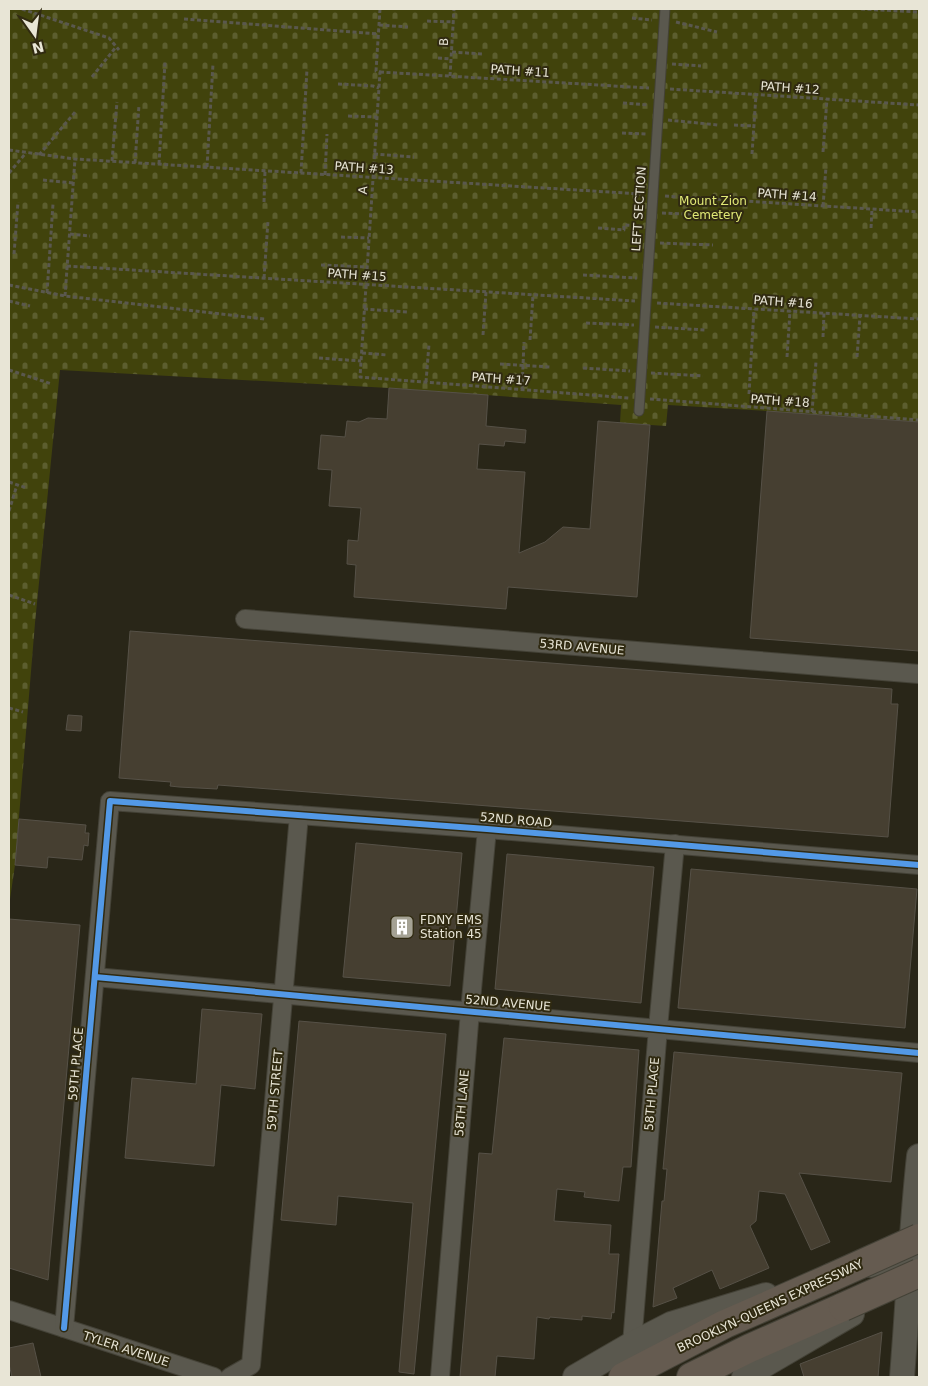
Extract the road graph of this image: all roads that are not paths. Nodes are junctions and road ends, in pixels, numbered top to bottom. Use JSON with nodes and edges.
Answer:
{"nodes":[{"id":1,"x":665,"y":9,"type":"edge"},
{"id":2,"x":639,"y":410,"type":"dead end"},
{"id":3,"x":246,"y":620,"type":"dead end"},
{"id":4,"x":919,"y":674,"type":"edge"},
{"id":5,"x":110,"y":801,"type":"joint"},
{"id":6,"x":300,"y":815,"type":"junction"},
{"id":7,"x":487,"y":829,"type":"junction"},
{"id":8,"x":675,"y":844,"type":"junction"},
{"id":9,"x":919,"y":865,"type":"edge"},
{"id":10,"x":95,"y":977,"type":"junction"},
{"id":11,"x":283,"y":994,"type":"junction"},
{"id":12,"x":470,"y":1011,"type":"junction"},
{"id":13,"x":658,"y":1028,"type":"junction"},
{"id":14,"x":919,"y":1053,"type":"edge"},
{"id":15,"x":919,"y":1156,"type":"edge"},
{"id":16,"x":917,"y":1258,"type":"edge"},
{"id":17,"x":9,"y":1310,"type":"edge"},
{"id":18,"x":64,"y":1328,"type":"junction"},
{"id":19,"x":632,"y":1344,"type":"junction"},
{"id":20,"x":177,"y":1371,"type":"edge"},
{"id":21,"x":214,"y":1377,"type":"edge"},
{"id":22,"x":230,"y":1377,"type":"edge"},
{"id":23,"x":440,"y":1377,"type":"edge"},
{"id":24,"x":576,"y":1377,"type":"edge"},
{"id":25,"x":623,"y":1377,"type":"edge"},
{"id":26,"x":691,"y":1377,"type":"edge"},
{"id":27,"x":744,"y":1377,"type":"edge"},
{"id":28,"x":902,"y":1377,"type":"edge"}],
"edges":[{"from":1,"to":2,"type":"lane","name":"LEFT SECTION"},
{"from":3,"to":4,"type":"street","name":"53RD AVENUE"},
{"from":5,"to":6,"type":"street","name":"52ND ROAD"},
{"from":5,"to":10,"type":"street","name":"59TH PLACE"},
{"from":6,"to":7,"type":"street","name":"52ND ROAD"},
{"from":6,"to":11,"type":"street","name":"59TH STREET"},
{"from":7,"to":8,"type":"street","name":"52ND ROAD"},
{"from":7,"to":12,"type":"street","name":"58TH LANE"},
{"from":8,"to":9,"type":"street","name":"52ND ROAD"},
{"from":8,"to":13,"type":"street","name":"58TH PLACE"},
{"from":10,"to":11,"type":"street","name":"52ND AVENUE"},
{"from":10,"to":18,"type":"street","name":"59TH PLACE"},
{"from":11,"to":12,"type":"street","name":"52ND AVENUE"},
{"from":11,"to":22,"type":"street","name":"59TH STREET"},
{"from":12,"to":13,"type":"street","name":"52ND AVENUE"},
{"from":12,"to":23,"type":"street","name":"58TH LANE"},
{"from":13,"to":14,"type":"street","name":"52ND AVENUE"},
{"from":13,"to":19,"type":"street","name":"58TH PLACE"},
{"from":15,"to":16,"type":"main road"},
{"from":16,"to":19,"type":"main road"},
{"from":16,"to":25,"type":"highway","name":"BROOKLYN-QUEENS EXPRESSWAY","bridge":true},
{"from":16,"to":26,"type":"highway","bridge":true},
{"from":16,"to":27,"type":"main road"},
{"from":16,"to":28,"type":"main road"},
{"from":17,"to":18,"type":"street","name":"TYLER AVENUE"},
{"from":18,"to":20,"type":"street","name":"TYLER AVENUE"},
{"from":19,"to":24,"type":"main road"},
{"from":20,"to":21,"type":"street","name":"TYLER AVENUE"}]}
